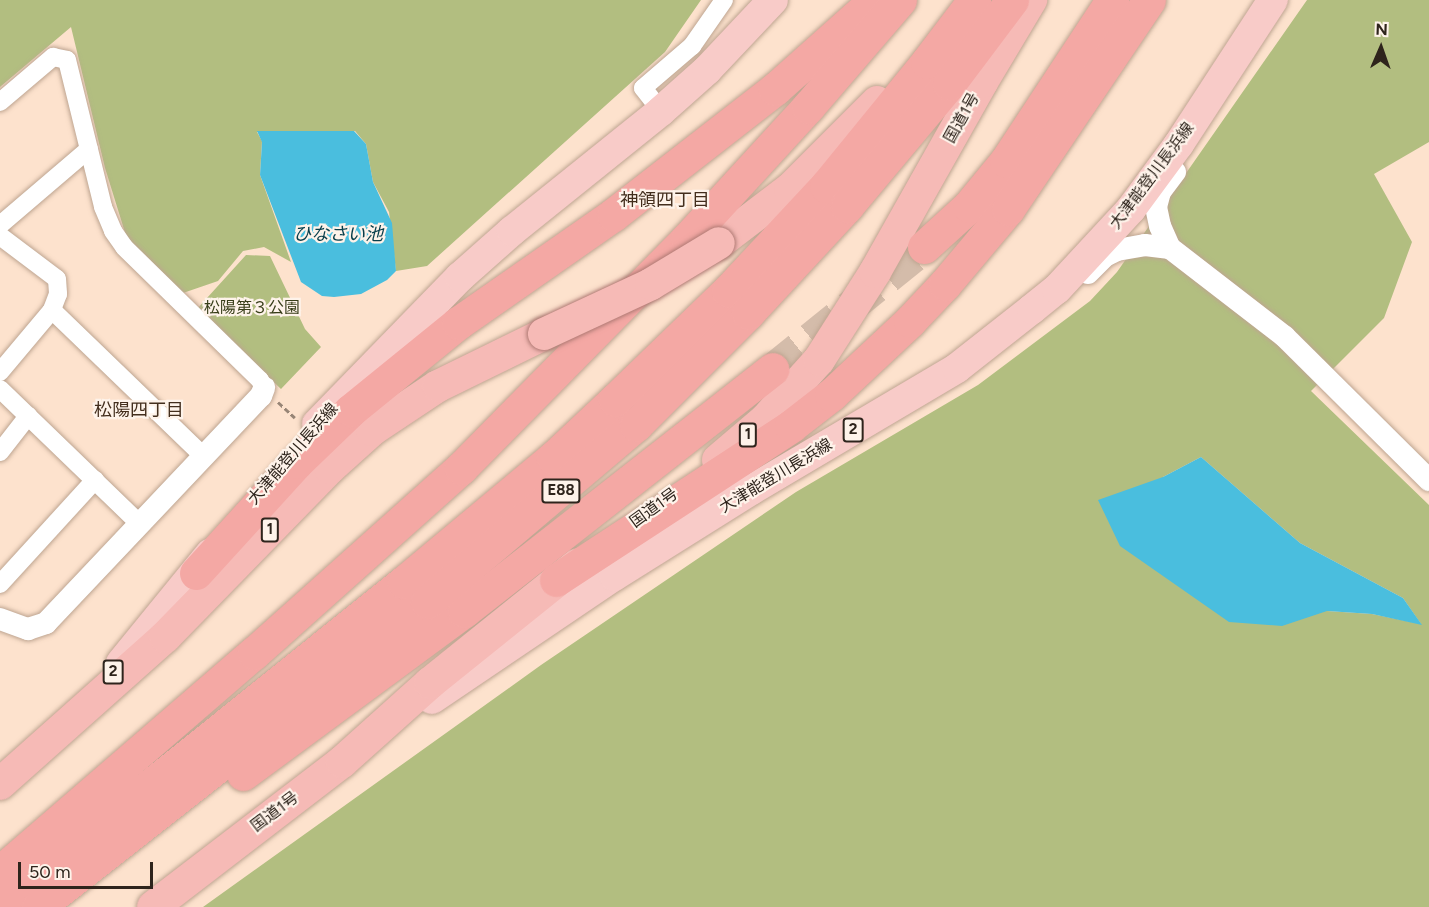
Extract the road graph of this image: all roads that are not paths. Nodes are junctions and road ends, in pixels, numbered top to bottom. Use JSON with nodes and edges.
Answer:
{"nodes":[{"id":1,"x":724,"y":0,"type":"edge"},
{"id":2,"x":773,"y":0,"type":"edge"},
{"id":3,"x":875,"y":0,"type":"edge"},
{"id":4,"x":900,"y":0,"type":"edge"},
{"id":5,"x":961,"y":0,"type":"edge"},
{"id":6,"x":974,"y":0,"type":"edge"},
{"id":7,"x":1012,"y":0,"type":"edge"},
{"id":8,"x":1031,"y":0,"type":"edge"},
{"id":9,"x":1112,"y":0,"type":"edge"},
{"id":10,"x":1149,"y":0,"type":"edge"},
{"id":11,"x":1272,"y":0,"type":"edge"},
{"id":12,"x":1209,"y":98,"type":"junction"},
{"id":13,"x":0,"y":102,"type":"edge"},
{"id":14,"x":661,"y":111,"type":"junction"},
{"id":15,"x":89,"y":149,"type":"junction"},
{"id":16,"x":0,"y":225,"type":"edge"},
{"id":17,"x":0,"y":236,"type":"edge"},
{"id":18,"x":924,"y":247,"type":"tunnel mouth"},
{"id":19,"x":1170,"y":248,"type":"junction"},
{"id":20,"x":1032,"y":309,"type":"junction"},
{"id":21,"x":52,"y":310,"type":"junction"},
{"id":22,"x":773,"y":369,"type":"tunnel mouth"},
{"id":23,"x":0,"y":372,"type":"edge"},
{"id":24,"x":0,"y":389,"type":"edge"},
{"id":25,"x":268,"y":393,"type":"joint"},
{"id":26,"x":28,"y":416,"type":"junction"},
{"id":27,"x":0,"y":452,"type":"edge"},
{"id":28,"x":204,"y":456,"type":"junction"},
{"id":29,"x":95,"y":480,"type":"junction"},
{"id":30,"x":1429,"y":480,"type":"edge"},
{"id":31,"x":140,"y":524,"type":"junction"},
{"id":32,"x":196,"y":573,"type":"junction"},
{"id":33,"x":556,"y":580,"type":"junction"},
{"id":34,"x":0,"y":584,"type":"edge"},
{"id":35,"x":0,"y":619,"type":"edge"},
{"id":36,"x":342,"y":762,"type":"junction"},
{"id":37,"x":24,"y":764,"type":"junction"},
{"id":38,"x":0,"y":784,"type":"edge"},
{"id":39,"x":0,"y":872,"type":"edge"},
{"id":40,"x":0,"y":906,"type":"edge"},
{"id":41,"x":38,"y":907,"type":"edge"},
{"id":42,"x":63,"y":907,"type":"edge"},
{"id":43,"x":153,"y":907,"type":"edge"}],
"edges":[{"from":1,"to":14,"type":"street"},
{"from":2,"to":14,"type":"main road","name":"大津能登川長浜線","number":"2"},
{"from":3,"to":32,"type":"highway"},
{"from":4,"to":39,"type":"highway"},
{"from":5,"to":37,"type":"highway","number":"1","bridge":true},
{"from":6,"to":40,"type":"highway","number":"E88"},
{"from":7,"to":41,"type":"highway","number":"E88"},
{"from":8,"to":33,"type":"highway","name":"国道1号","number":"1"},
{"from":9,"to":18,"type":"highway"},
{"from":10,"to":33,"type":"highway"},
{"from":11,"to":12,"type":"main road","name":"大津能登川長浜線","number":"2"},
{"from":12,"to":19,"type":"street"},
{"from":12,"to":20,"type":"main road","name":"大津能登川長浜線","number":"2"},
{"from":13,"to":15,"type":"street"},
{"from":14,"to":32,"type":"main road","name":"大津能登川長浜線","number":"2"},
{"from":15,"to":16,"type":"street"},
{"from":15,"to":25,"type":"street"},
{"from":17,"to":21,"type":"street"},
{"from":19,"to":20,"type":"street"},
{"from":19,"to":30,"type":"street"},
{"from":20,"to":36,"type":"main road","name":"大津能登川長浜線","number":"2"},
{"from":21,"to":23,"type":"street"},
{"from":21,"to":28,"type":"street"},
{"from":22,"to":42,"type":"highway","number":"E88"},
{"from":24,"to":26,"type":"street"},
{"from":25,"to":28,"type":"street"},
{"from":26,"to":27,"type":"street"},
{"from":26,"to":29,"type":"street"},
{"from":28,"to":31,"type":"street"},
{"from":29,"to":31,"type":"street"},
{"from":29,"to":34,"type":"street"},
{"from":31,"to":35,"type":"street"},
{"from":32,"to":37,"type":"main road","name":"大津能登川長浜線","number":"2"},
{"from":33,"to":36,"type":"highway","name":"国道1号","number":"1"},
{"from":36,"to":43,"type":"highway","name":"国道1号","number":"1"},
{"from":37,"to":38,"type":"highway","number":"1"}]}
